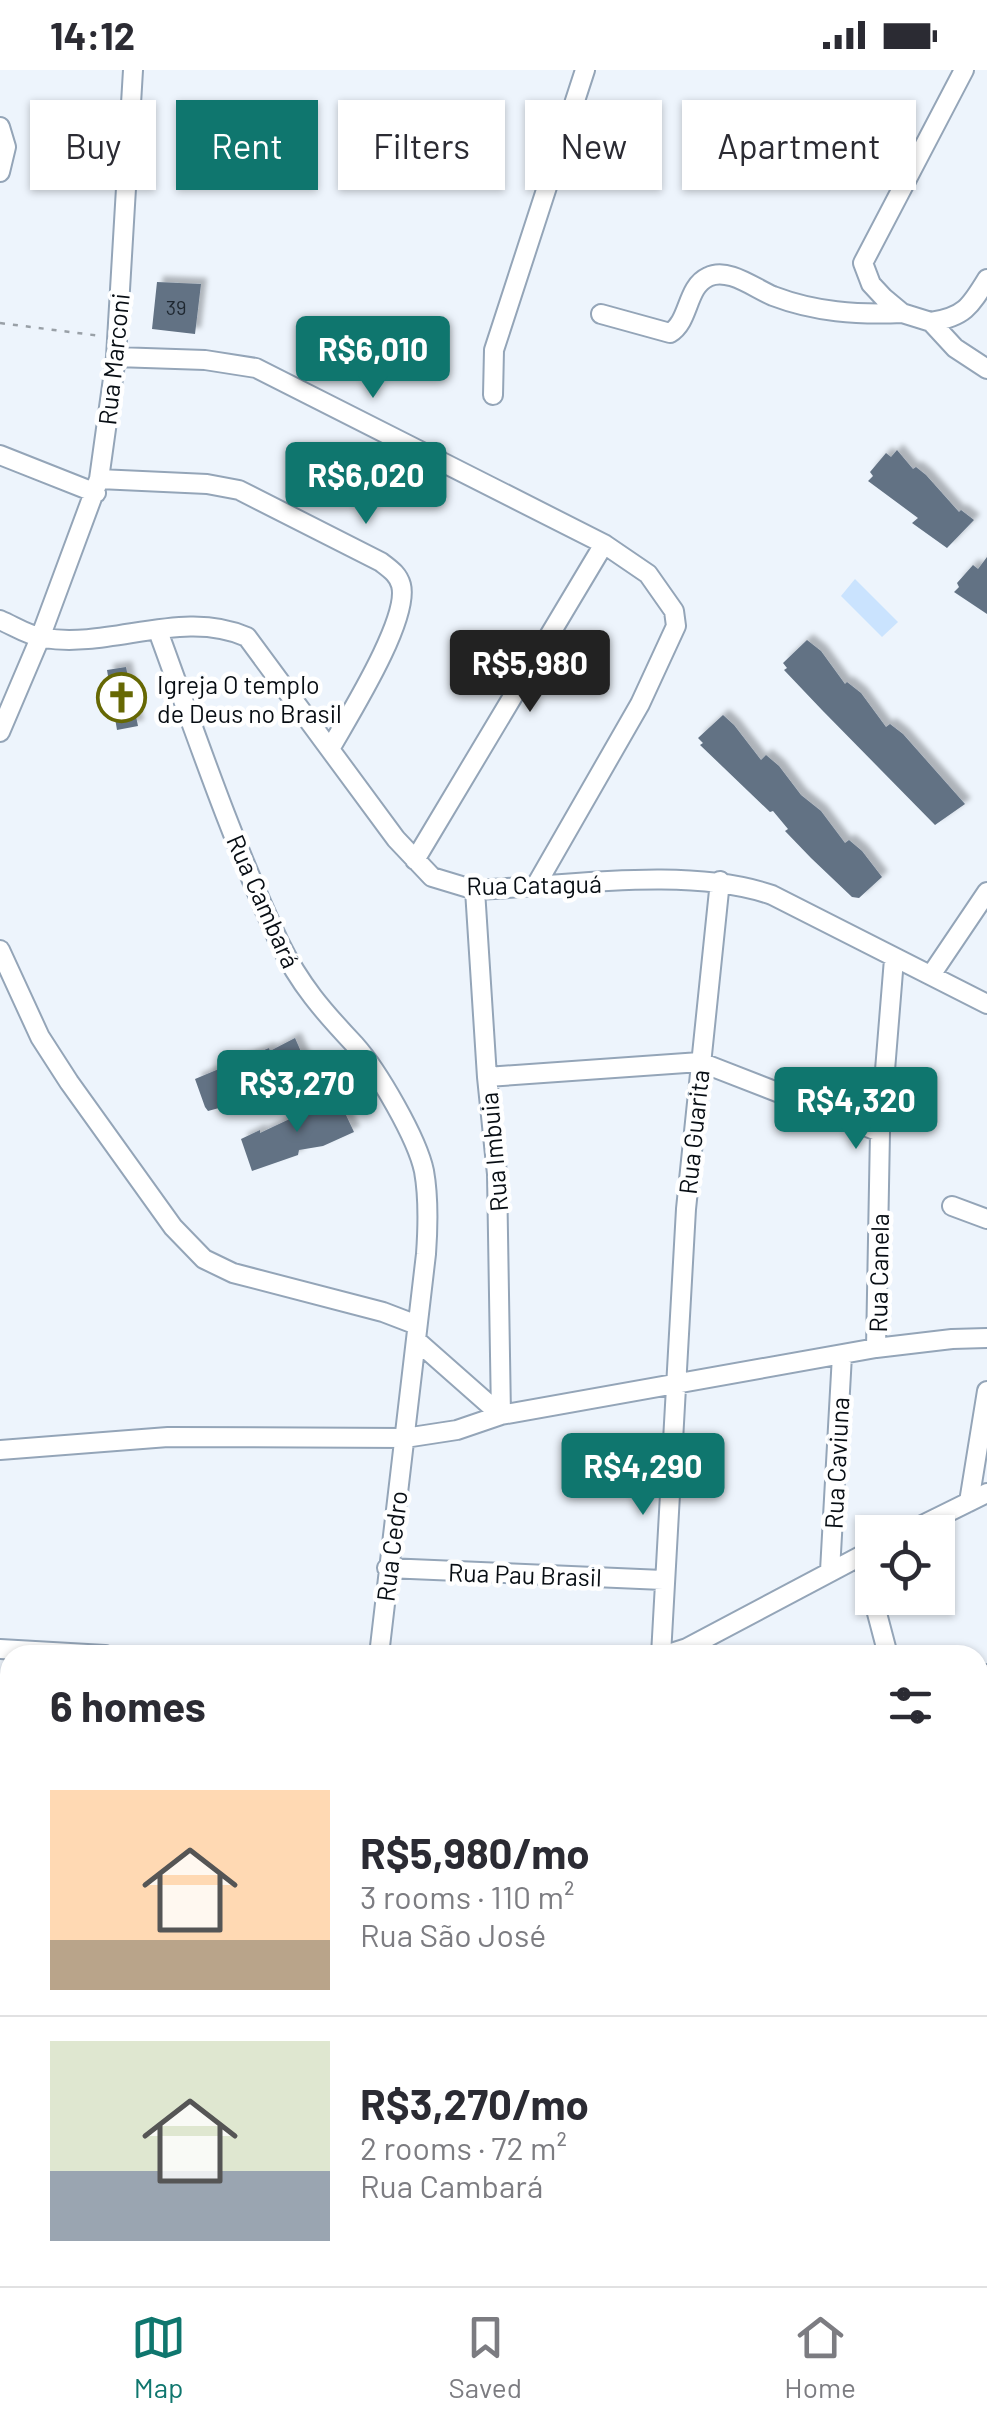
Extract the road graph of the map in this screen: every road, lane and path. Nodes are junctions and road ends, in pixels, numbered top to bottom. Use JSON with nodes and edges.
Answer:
{"nodes":[{"id":1,"x":133,"y":70,"type":"edge"},
{"id":2,"x":585,"y":70,"type":"edge"},
{"id":3,"x":964,"y":70,"type":"edge"},
{"id":4,"x":0,"y":128,"type":"edge"},
{"id":5,"x":0,"y":172,"type":"edge"},
{"id":6,"x":987,"y":279,"type":"edge"},
{"id":7,"x":902,"y":313,"type":"junction"},
{"id":8,"x":602,"y":314,"type":"dead end"},
{"id":9,"x":931,"y":322,"type":"junction"},
{"id":10,"x":0,"y":323,"type":"edge"},
{"id":11,"x":117,"y":347,"type":"junction"},
{"id":12,"x":987,"y":369,"type":"edge"},
{"id":13,"x":492,"y":394,"type":"dead end"},
{"id":14,"x":0,"y":455,"type":"edge"},
{"id":15,"x":98,"y":486,"type":"junction"},
{"id":16,"x":604,"y":544,"type":"junction"},
{"id":17,"x":0,"y":620,"type":"edge"},
{"id":18,"x":158,"y":631,"type":"junction"},
{"id":19,"x":40,"y":638,"type":"junction"},
{"id":20,"x":0,"y":732,"type":"edge"},
{"id":21,"x":330,"y":749,"type":"junction"},
{"id":22,"x":415,"y":860,"type":"junction"},
{"id":23,"x":720,"y":882,"type":"junction"},
{"id":24,"x":535,"y":887,"type":"junction"},
{"id":25,"x":475,"y":890,"type":"junction"},
{"id":26,"x":987,"y":892,"type":"edge"},
{"id":27,"x":0,"y":950,"type":"edge"},
{"id":28,"x":894,"y":958,"type":"junction"},
{"id":29,"x":931,"y":975,"type":"junction"},
{"id":30,"x":987,"y":1004,"type":"edge"},
{"id":31,"x":700,"y":1062,"type":"junction"},
{"id":32,"x":487,"y":1077,"type":"junction"},
{"id":33,"x":880,"y":1132,"type":"junction"},
{"id":34,"x":952,"y":1206,"type":"dead end"},
{"id":35,"x":987,"y":1218,"type":"edge"},
{"id":36,"x":417,"y":1332,"type":"junction"},
{"id":37,"x":987,"y":1338,"type":"edge"},
{"id":38,"x":876,"y":1348,"type":"junction"},
{"id":39,"x":842,"y":1355,"type":"junction"},
{"id":40,"x":676,"y":1383,"type":"junction"},
{"id":41,"x":987,"y":1391,"type":"edge"},
{"id":42,"x":501,"y":1415,"type":"junction"},
{"id":43,"x":405,"y":1438,"type":"junction"},
{"id":44,"x":0,"y":1450,"type":"edge"},
{"id":45,"x":987,"y":1493,"type":"edge"},
{"id":46,"x":969,"y":1502,"type":"junction"},
{"id":47,"x":943,"y":1515,"type":"edge"},
{"id":48,"x":855,"y":1559,"type":"edge"},
{"id":49,"x":387,"y":1568,"type":"junction"},
{"id":50,"x":830,"y":1571,"type":"junction"},
{"id":51,"x":663,"y":1580,"type":"junction"},
{"id":52,"x":878,"y":1615,"type":"edge"},
{"id":53,"x":380,"y":1645,"type":"edge"},
{"id":54,"x":663,"y":1645,"type":"edge"},
{"id":55,"x":694,"y":1645,"type":"edge"},
{"id":56,"x":885,"y":1645,"type":"edge"}],
"edges":[{"from":1,"to":11,"type":"street","name":"Rua Marconi"},
{"from":2,"to":13,"type":"street"},
{"from":3,"to":7,"type":"street"},
{"from":4,"to":5,"type":"street"},
{"from":6,"to":9,"type":"street"},
{"from":7,"to":8,"type":"street"},
{"from":7,"to":9,"type":"street"},
{"from":9,"to":12,"type":"street"},
{"from":10,"to":11,"type":"path"},
{"from":11,"to":15,"type":"street","name":"Rua Marconi"},
{"from":11,"to":16,"type":"street"},
{"from":14,"to":15,"type":"street"},
{"from":15,"to":19,"type":"street","name":"Rua Marconi"},
{"from":15,"to":21,"type":"street"},
{"from":16,"to":22,"type":"street"},
{"from":16,"to":24,"type":"street"},
{"from":17,"to":19,"type":"street","name":"Rua Cataguá"},
{"from":18,"to":19,"type":"street","name":"Rua Cataguá"},
{"from":18,"to":21,"type":"street","name":"Rua Cataguá"},
{"from":18,"to":36,"type":"street","name":"Rua Cambará"},
{"from":19,"to":20,"type":"street","name":"Rua Marconi"},
{"from":21,"to":22,"type":"street","name":"Rua Cataguá"},
{"from":22,"to":25,"type":"street","name":"Rua Cataguá"},
{"from":23,"to":24,"type":"street","name":"Rua Cataguá"},
{"from":23,"to":28,"type":"street","name":"Rua Cataguá"},
{"from":23,"to":31,"type":"street","name":"Rua Guarita"},
{"from":24,"to":25,"type":"street","name":"Rua Cataguá"},
{"from":25,"to":32,"type":"street","name":"Rua Imbuia"},
{"from":26,"to":29,"type":"street"},
{"from":27,"to":36,"type":"street"},
{"from":28,"to":29,"type":"street","name":"Rua Cataguá"},
{"from":28,"to":33,"type":"street","name":"Rua Canela"},
{"from":29,"to":30,"type":"street","name":"Rua Cataguá"},
{"from":31,"to":32,"type":"street"},
{"from":31,"to":33,"type":"street"},
{"from":31,"to":40,"type":"street","name":"Rua Guarita"},
{"from":32,"to":42,"type":"street","name":"Rua Imbuia"},
{"from":33,"to":38,"type":"street","name":"Rua Canela"},
{"from":34,"to":35,"type":"street"},
{"from":36,"to":42,"type":"street"},
{"from":36,"to":43,"type":"street","name":"Rua Cambará"},
{"from":37,"to":38,"type":"street"},
{"from":38,"to":39,"type":"street"},
{"from":39,"to":40,"type":"street"},
{"from":39,"to":50,"type":"street","name":"Rua Caviuna"},
{"from":40,"to":42,"type":"street"},
{"from":40,"to":51,"type":"street","name":"Rua Guarita"},
{"from":41,"to":46,"type":"street"},
{"from":42,"to":43,"type":"street"},
{"from":43,"to":44,"type":"street"},
{"from":43,"to":49,"type":"street","name":"Rua Cedro"},
{"from":45,"to":46,"type":"street"},
{"from":46,"to":47,"type":"street"},
{"from":48,"to":50,"type":"street"},
{"from":49,"to":51,"type":"street","name":"Rua Pau Brasil"},
{"from":49,"to":53,"type":"street","name":"Rua Cedro"},
{"from":50,"to":55,"type":"street"},
{"from":51,"to":54,"type":"street","name":"Rua Guarita"},
{"from":52,"to":56,"type":"street"}]}
